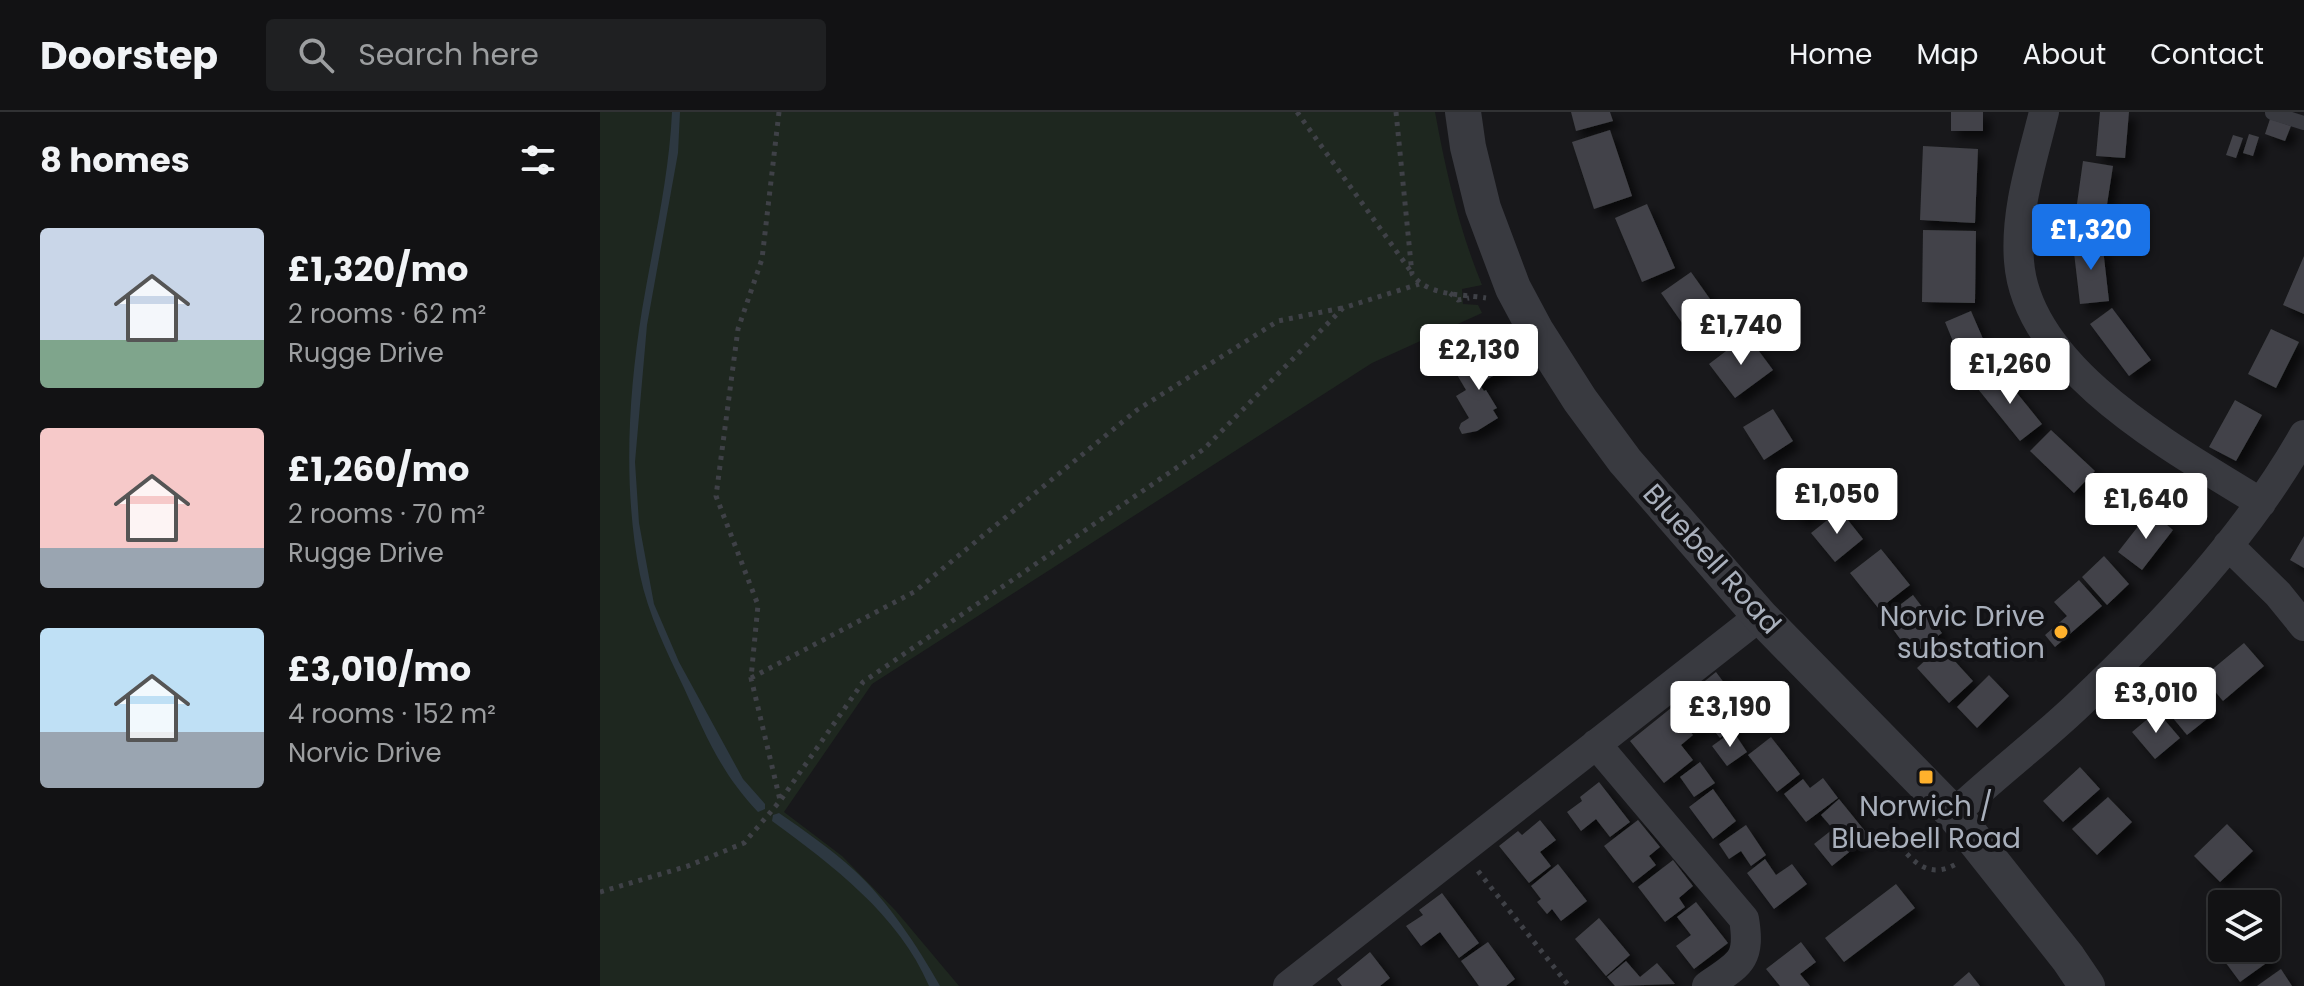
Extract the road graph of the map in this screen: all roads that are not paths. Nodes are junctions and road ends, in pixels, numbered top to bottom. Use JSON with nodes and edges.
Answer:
{"nodes":[{"id":1,"x":1463,"y":112,"type":"edge"},
{"id":2,"x":2044,"y":112,"type":"edge"},
{"id":3,"x":2272,"y":113,"type":"edge"},
{"id":4,"x":2304,"y":123,"type":"edge"},
{"id":5,"x":2304,"y":435,"type":"edge"},
{"id":6,"x":2261,"y":503,"type":"junction"},
{"id":7,"x":2228,"y":545,"type":"junction"},
{"id":8,"x":1760,"y":616,"type":"junction"},
{"id":9,"x":2304,"y":626,"type":"edge"},
{"id":10,"x":1596,"y":744,"type":"junction"},
{"id":11,"x":1954,"y":814,"type":"junction"},
{"id":12,"x":1288,"y":986,"type":"edge"},
{"id":13,"x":1707,"y":986,"type":"edge"},
{"id":14,"x":2087,"y":986,"type":"edge"}],
"edges":[{"from":1,"to":8,"type":"street","name":"Bluebell Road"},
{"from":2,"to":6,"type":"street"},
{"from":3,"to":4,"type":"lane"},
{"from":5,"to":6,"type":"street"},
{"from":6,"to":7,"type":"street"},
{"from":7,"to":9,"type":"street"},
{"from":7,"to":11,"type":"street"},
{"from":8,"to":10,"type":"street"},
{"from":8,"to":11,"type":"street","name":"Bluebell Road"},
{"from":10,"to":12,"type":"street"},
{"from":10,"to":13,"type":"street"},
{"from":11,"to":14,"type":"street","name":"Bluebell Road"}]}
